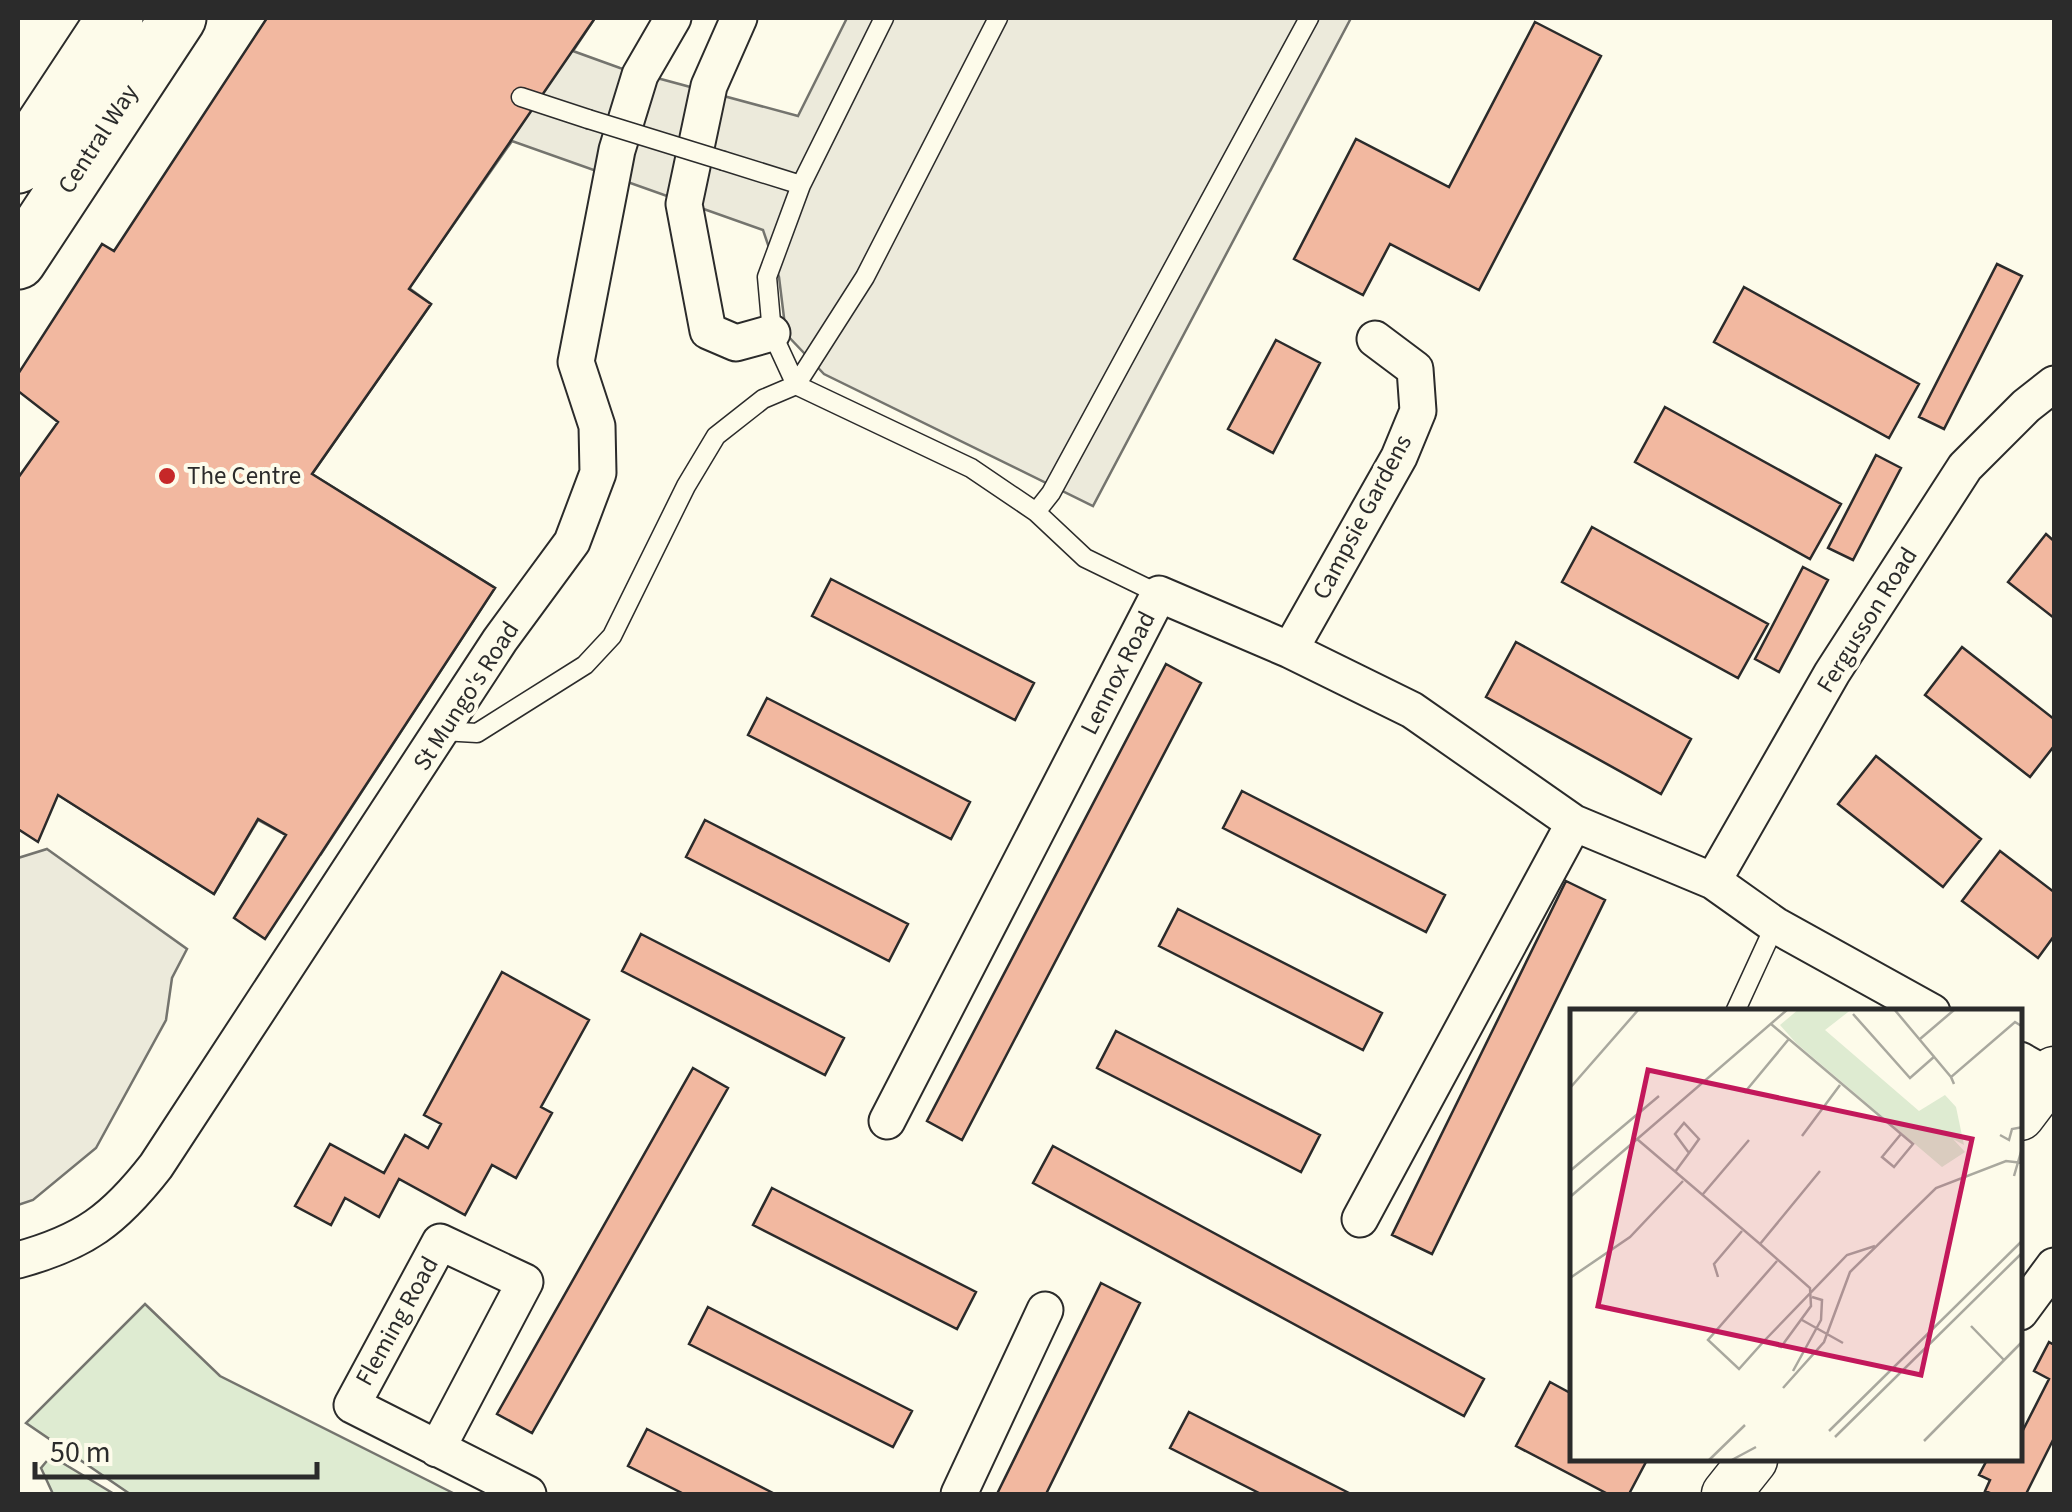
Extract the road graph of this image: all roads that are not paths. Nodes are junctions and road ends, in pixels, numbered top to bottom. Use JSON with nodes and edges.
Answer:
{"nodes":[{"id":1,"x":115,"y":18,"type":"edge"},
{"id":2,"x":178,"y":18,"type":"edge"},
{"id":3,"x":673,"y":18,"type":"edge"},
{"id":4,"x":739,"y":18,"type":"edge"},
{"id":5,"x":884,"y":18,"type":"edge"},
{"id":6,"x":998,"y":18,"type":"edge"},
{"id":7,"x":1309,"y":18,"type":"edge"},
{"id":8,"x":521,"y":97,"type":"dead end"},
{"id":9,"x":18,"y":165,"type":"edge"},
{"id":10,"x":802,"y":185,"type":"junction"},
{"id":11,"x":18,"y":261,"type":"edge"},
{"id":12,"x":772,"y":333,"type":"junction"},
{"id":13,"x":1375,"y":338,"type":"dead end"},
{"id":14,"x":2054,"y":384,"type":"edge"},
{"id":15,"x":796,"y":386,"type":"junction"},
{"id":16,"x":1036,"y":512,"type":"junction"},
{"id":17,"x":1159,"y":594,"type":"junction"},
{"id":18,"x":1290,"y":650,"type":"junction"},
{"id":19,"x":442,"y":731,"type":"junction"},
{"id":20,"x":1574,"y":823,"type":"junction"},
{"id":21,"x":1713,"y":881,"type":"junction"},
{"id":22,"x":1776,"y":925,"type":"junction"},
{"id":23,"x":1736,"y":1009,"type":"edge"},
{"id":24,"x":1927,"y":1009,"type":"edge"},
{"id":25,"x":2041,"y":1069,"type":"edge"},
{"id":26,"x":2022,"y":1112,"type":"edge"},
{"id":27,"x":887,"y":1122,"type":"dead end"},
{"id":28,"x":1360,"y":1219,"type":"dead end"},
{"id":29,"x":18,"y":1260,"type":"edge"},
{"id":30,"x":2054,"y":1266,"type":"edge"},
{"id":31,"x":2022,"y":1309,"type":"edge"},
{"id":32,"x":1045,"y":1310,"type":"dead end"},
{"id":33,"x":438,"y":1450,"type":"junction"},
{"id":34,"x":1751,"y":1462,"type":"edge"},
{"id":35,"x":528,"y":1494,"type":"edge"},
{"id":36,"x":959,"y":1494,"type":"edge"},
{"id":37,"x":1726,"y":1494,"type":"edge"}],
"edges":[{"from":1,"to":9,"type":"main road","name":"Central Way"},
{"from":2,"to":11,"type":"main road","name":"Central Way"},
{"from":3,"to":19,"type":"street","name":"St Mungo's Road"},
{"from":4,"to":12,"type":"street"},
{"from":5,"to":10,"type":"lane"},
{"from":6,"to":15,"type":"lane"},
{"from":7,"to":16,"type":"lane"},
{"from":8,"to":10,"type":"lane","bridge":true},
{"from":10,"to":12,"type":"lane"},
{"from":12,"to":15,"type":"lane"},
{"from":13,"to":18,"type":"street","name":"Campsie Gardens"},
{"from":14,"to":21,"type":"street","name":"Fergusson Road"},
{"from":15,"to":16,"type":"lane"},
{"from":15,"to":19,"type":"lane"},
{"from":16,"to":17,"type":"lane"},
{"from":17,"to":18,"type":"street","name":"Lennox Road"},
{"from":17,"to":27,"type":"street","name":"Lennox Road"},
{"from":18,"to":20,"type":"street","name":"Lennox Road"},
{"from":19,"to":29,"type":"street","name":"St Mungo's Road"},
{"from":20,"to":21,"type":"street","name":"Lennox Road"},
{"from":20,"to":28,"type":"street"},
{"from":21,"to":22,"type":"street","name":"Lennox Road"},
{"from":22,"to":23,"type":"lane"},
{"from":22,"to":24,"type":"street","name":"Lennox Road"},
{"from":25,"to":26,"type":"street"},
{"from":30,"to":31,"type":"street"},
{"from":32,"to":36,"type":"street"},
{"from":33,"to":33,"type":"street","name":"Fleming Road"},
{"from":33,"to":35,"type":"street","name":"Fleming Road"},
{"from":34,"to":37,"type":"street"}]}
